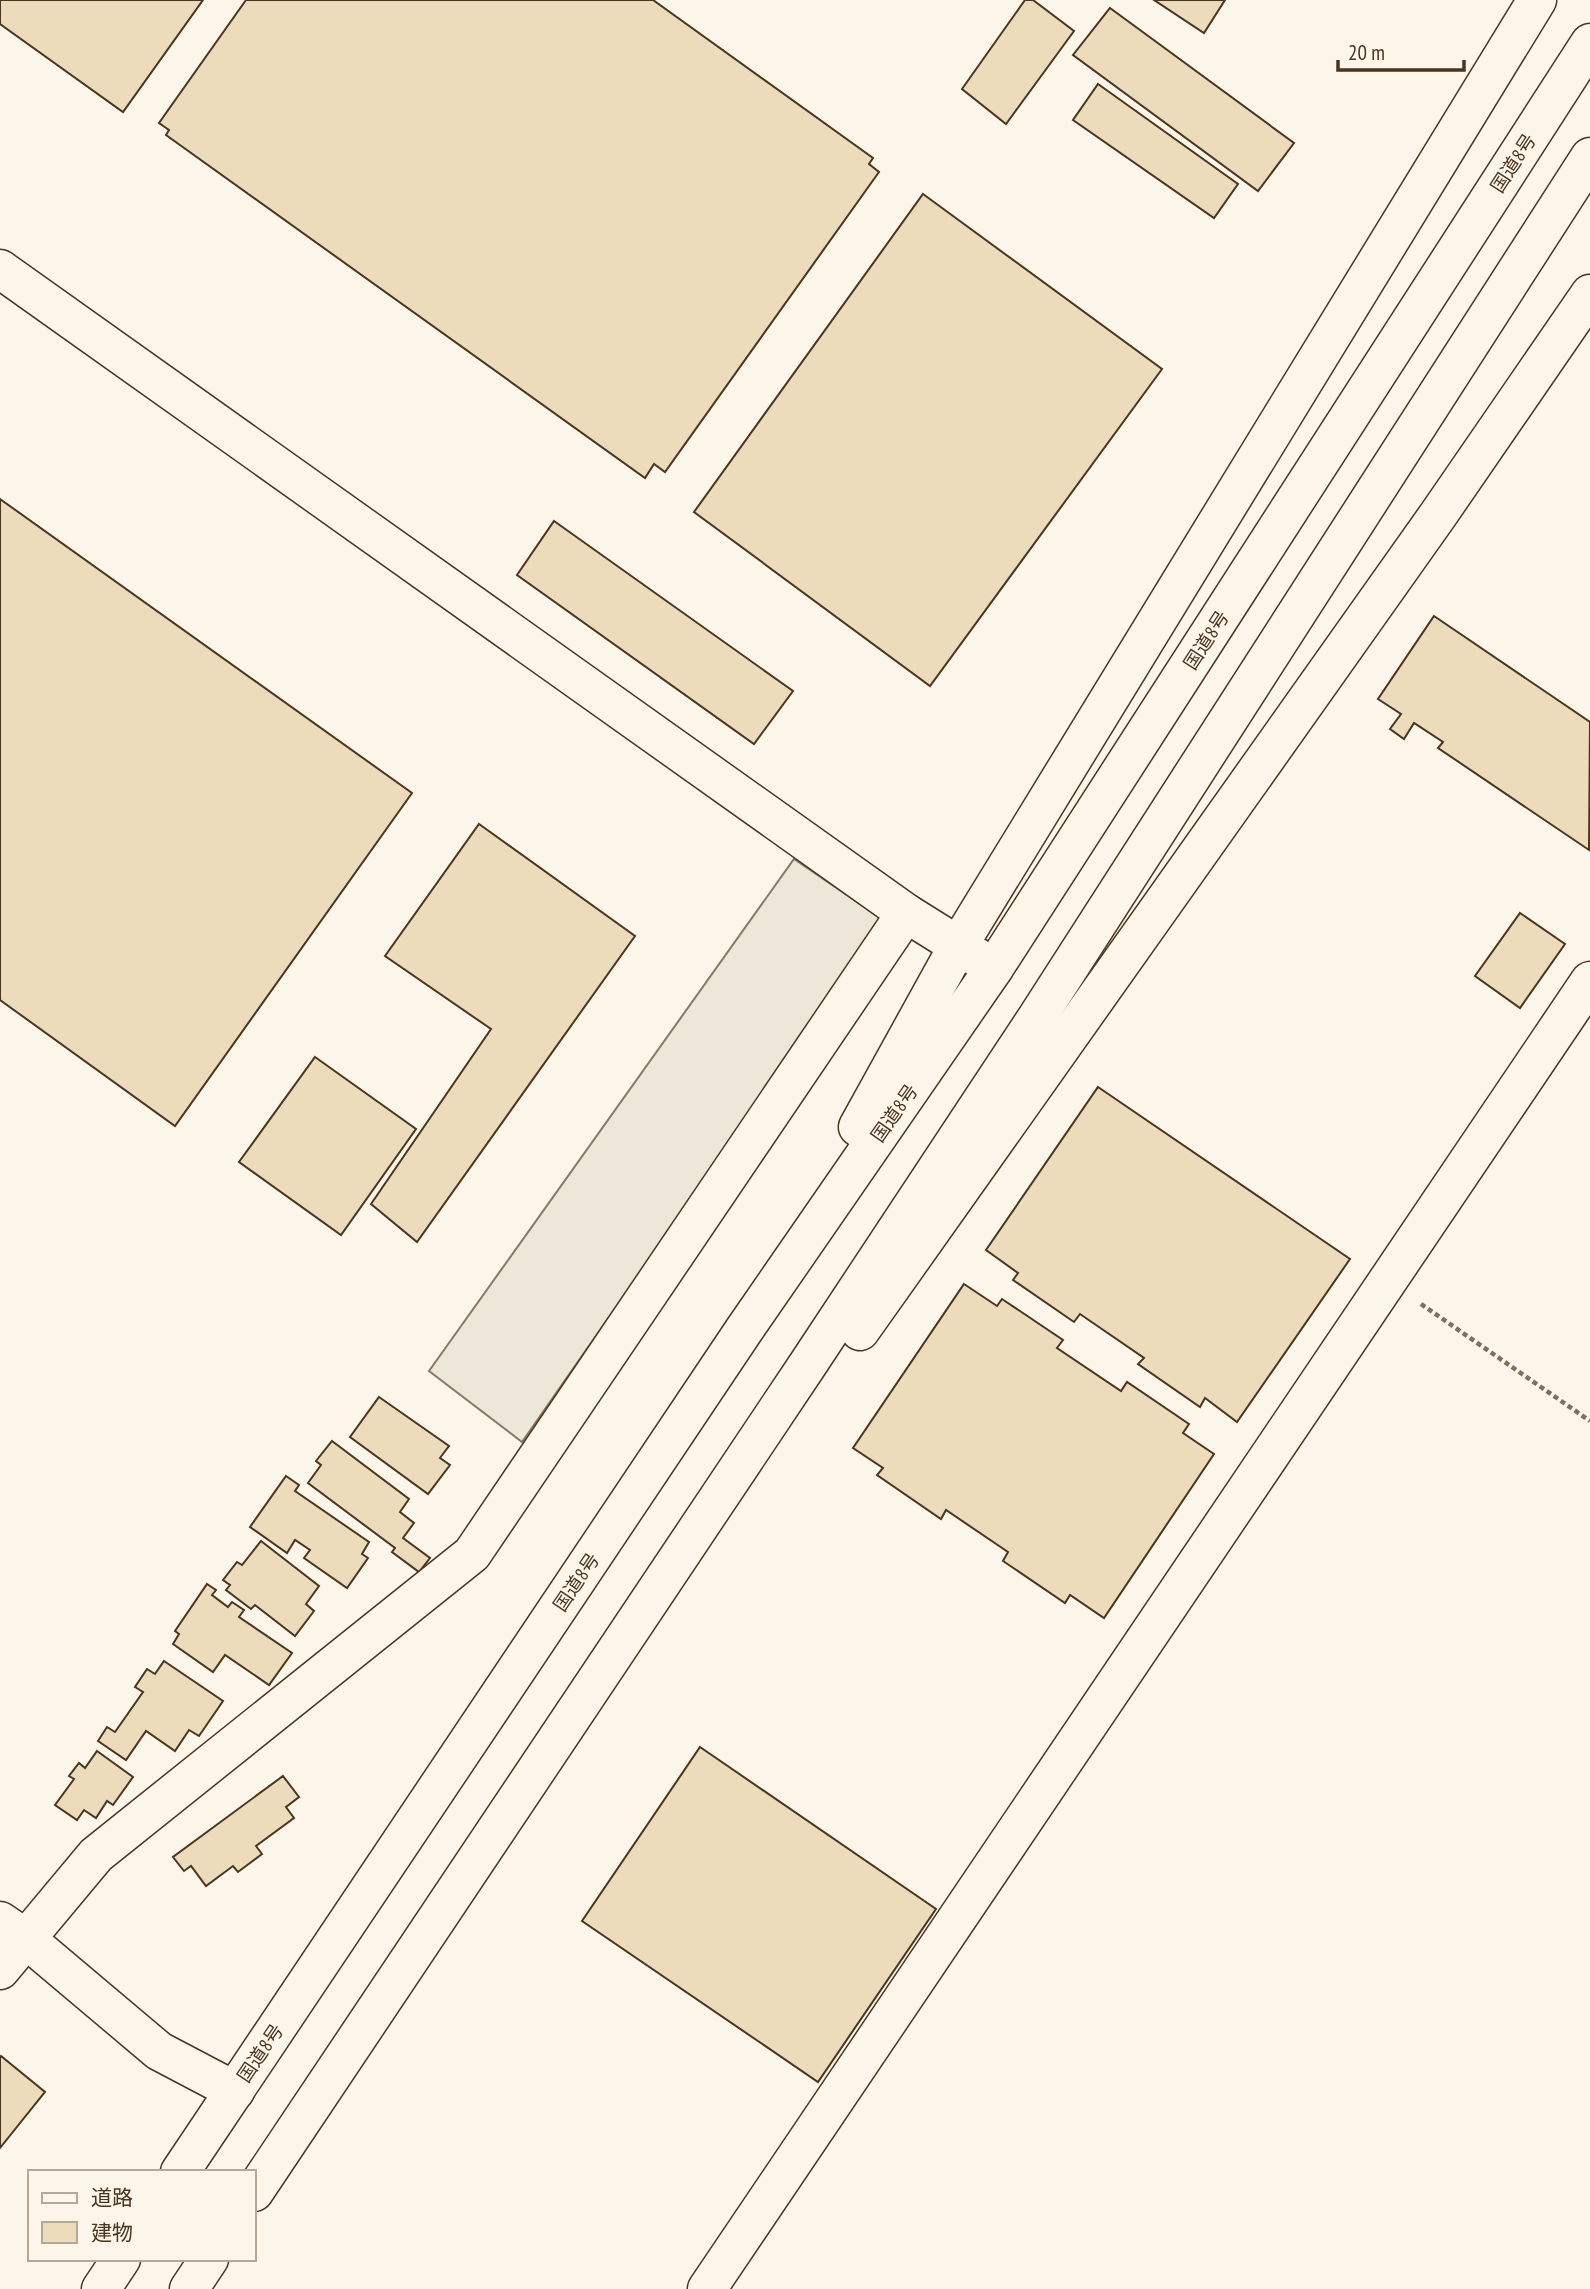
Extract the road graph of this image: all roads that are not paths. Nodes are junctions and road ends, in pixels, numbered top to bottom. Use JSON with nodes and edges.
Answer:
{"nodes":[{"id":1,"x":1537,"y":0,"type":"edge"},
{"id":2,"x":1590,"y":43,"type":"edge"},
{"id":3,"x":1590,"y":157,"type":"edge"},
{"id":4,"x":0,"y":269,"type":"edge"},
{"id":5,"x":1590,"y":294,"type":"edge"},
{"id":6,"x":906,"y":913,"type":"junction"},
{"id":7,"x":958,"y":946,"type":"junction"},
{"id":8,"x":994,"y":968,"type":"junction"},
{"id":9,"x":1590,"y":981,"type":"edge"},
{"id":10,"x":744,"y":1330,"type":"junction"},
{"id":11,"x":626,"y":1637,"type":"junction"},
{"id":12,"x":12,"y":1929,"type":"edge"},
{"id":13,"x":0,"y":1970,"type":"edge"},
{"id":14,"x":235,"y":2091,"type":"junction"},
{"id":15,"x":181,"y":2170,"type":"edge"},
{"id":16,"x":256,"y":2189,"type":"edge"},
{"id":17,"x":120,"y":2261,"type":"edge"},
{"id":18,"x":208,"y":2261,"type":"edge"},
{"id":19,"x":101,"y":2289,"type":"edge"},
{"id":20,"x":189,"y":2289,"type":"edge"},
{"id":21,"x":707,"y":2289,"type":"edge"}],
"edges":[{"from":1,"to":7,"type":"main road"},
{"from":2,"to":8,"type":"main road","name":"国道8号"},
{"from":3,"to":11,"type":"main road"},
{"from":4,"to":6,"type":"main road"},
{"from":5,"to":11,"type":"main road"},
{"from":6,"to":7,"type":"main road"},
{"from":6,"to":12,"type":"main road"},
{"from":7,"to":8,"type":"main road"},
{"from":7,"to":10,"type":"main road"},
{"from":8,"to":10,"type":"main road","name":"国道8号"},
{"from":9,"to":21,"type":"main road"},
{"from":10,"to":14,"type":"main road","name":"国道8号"},
{"from":11,"to":16,"type":"main road"},
{"from":12,"to":13,"type":"main road"},
{"from":12,"to":14,"type":"main road"},
{"from":14,"to":15,"type":"main road","name":"国道8号"},
{"from":17,"to":19,"type":"main road"},
{"from":18,"to":20,"type":"main road"}]}
